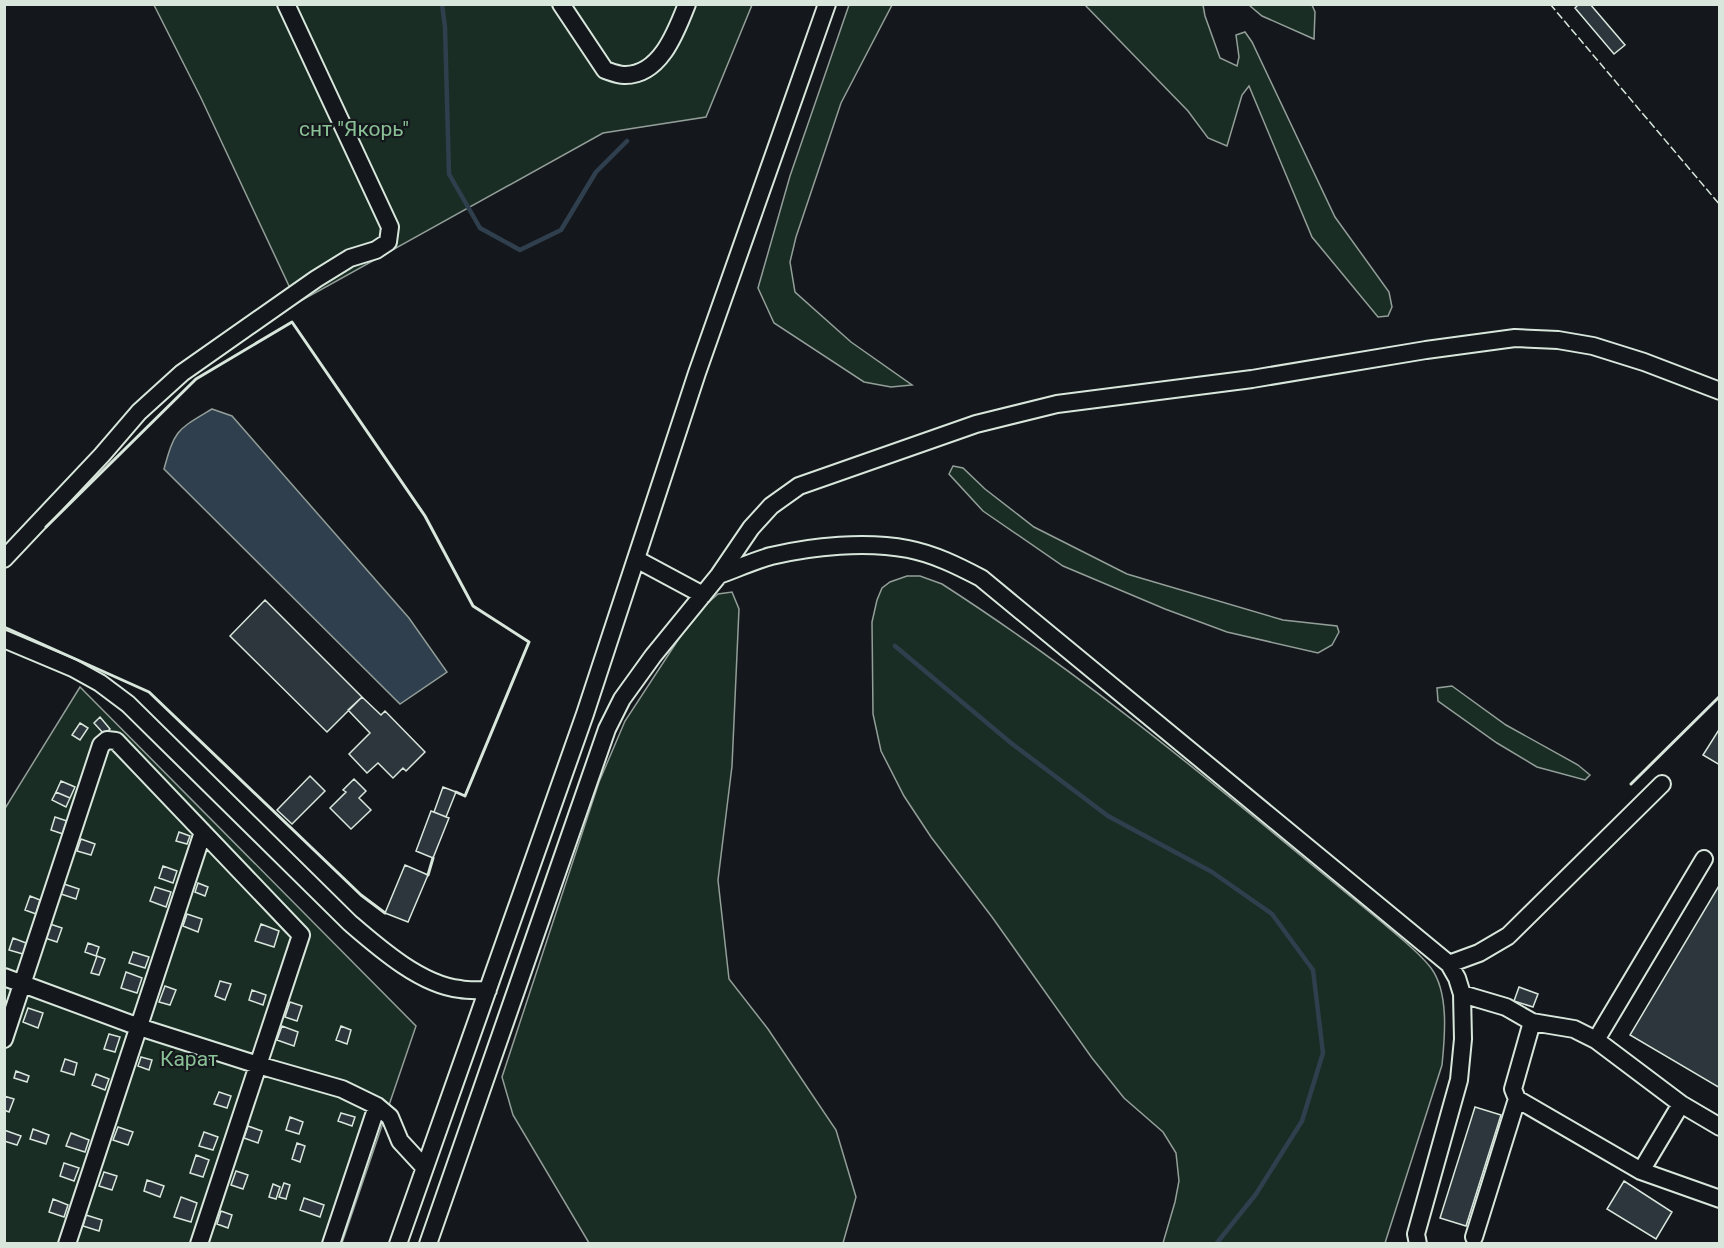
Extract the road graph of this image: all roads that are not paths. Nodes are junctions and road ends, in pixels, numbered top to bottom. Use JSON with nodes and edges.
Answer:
{"nodes":[{"id":1,"x":286,"y":4,"type":"edge"},
{"id":2,"x":561,"y":4,"type":"edge"},
{"id":3,"x":687,"y":4,"type":"edge"},
{"id":4,"x":827,"y":4,"type":"edge"},
{"id":5,"x":1719,"y":391,"type":"edge"},
{"id":6,"x":4,"y":559,"type":"edge"},
{"id":7,"x":636,"y":559,"type":"junction"},
{"id":8,"x":719,"y":575,"type":"junction"},
{"id":9,"x":703,"y":595,"type":"junction"},
{"id":10,"x":4,"y":639,"type":"edge"},
{"id":11,"x":1662,"y":784,"type":"dead end"},
{"id":12,"x":203,"y":832,"type":"junction"},
{"id":13,"x":1704,"y":859,"type":"dead end"},
{"id":14,"x":1449,"y":964,"type":"junction"},
{"id":15,"x":4,"y":977,"type":"edge"},
{"id":16,"x":23,"y":984,"type":"junction"},
{"id":17,"x":488,"y":990,"type":"junction"},
{"id":18,"x":1462,"y":994,"type":"junction"},
{"id":19,"x":1532,"y":1022,"type":"junction"},
{"id":20,"x":139,"y":1027,"type":"junction"},
{"id":21,"x":4,"y":1039,"type":"edge"},
{"id":22,"x":1596,"y":1040,"type":"junction"},
{"id":23,"x":258,"y":1065,"type":"junction"},
{"id":24,"x":1517,"y":1099,"type":"junction"},
{"id":25,"x":1681,"y":1104,"type":"junction"},
{"id":26,"x":377,"y":1106,"type":"junction"},
{"id":27,"x":1719,"y":1127,"type":"edge"},
{"id":28,"x":424,"y":1167,"type":"junction"},
{"id":29,"x":1641,"y":1171,"type":"junction"},
{"id":30,"x":1719,"y":1199,"type":"edge"},
{"id":31,"x":1474,"y":1237,"type":"dead end"},
{"id":32,"x":67,"y":1244,"type":"edge"},
{"id":33,"x":199,"y":1244,"type":"edge"},
{"id":34,"x":331,"y":1244,"type":"edge"},
{"id":35,"x":398,"y":1244,"type":"edge"},
{"id":36,"x":428,"y":1244,"type":"edge"},
{"id":37,"x":1418,"y":1244,"type":"edge"}],
"edges":[{"from":1,"to":6,"type":"street"},
{"from":2,"to":3,"type":"street"},
{"from":4,"to":7,"type":"street"},
{"from":5,"to":8,"type":"street"},
{"from":7,"to":9,"type":"street"},
{"from":7,"to":17,"type":"street"},
{"from":8,"to":9,"type":"street"},
{"from":8,"to":14,"type":"street"},
{"from":9,"to":36,"type":"street"},
{"from":10,"to":17,"type":"street"},
{"from":11,"to":14,"type":"street"},
{"from":12,"to":16,"type":"street"},
{"from":12,"to":20,"type":"street"},
{"from":12,"to":23,"type":"street"},
{"from":13,"to":22,"type":"street"},
{"from":14,"to":18,"type":"street"},
{"from":15,"to":16,"type":"street"},
{"from":16,"to":20,"type":"street"},
{"from":16,"to":21,"type":"street"},
{"from":17,"to":28,"type":"street"},
{"from":18,"to":19,"type":"street"},
{"from":18,"to":37,"type":"street"},
{"from":19,"to":22,"type":"street"},
{"from":19,"to":24,"type":"street"},
{"from":20,"to":23,"type":"street"},
{"from":20,"to":32,"type":"street"},
{"from":22,"to":25,"type":"street"},
{"from":23,"to":26,"type":"street"},
{"from":23,"to":33,"type":"street"},
{"from":24,"to":29,"type":"street"},
{"from":24,"to":31,"type":"street"},
{"from":25,"to":27,"type":"street"},
{"from":25,"to":29,"type":"street"},
{"from":26,"to":28,"type":"street"},
{"from":26,"to":34,"type":"street"},
{"from":28,"to":35,"type":"street"},
{"from":29,"to":30,"type":"street"}]}
